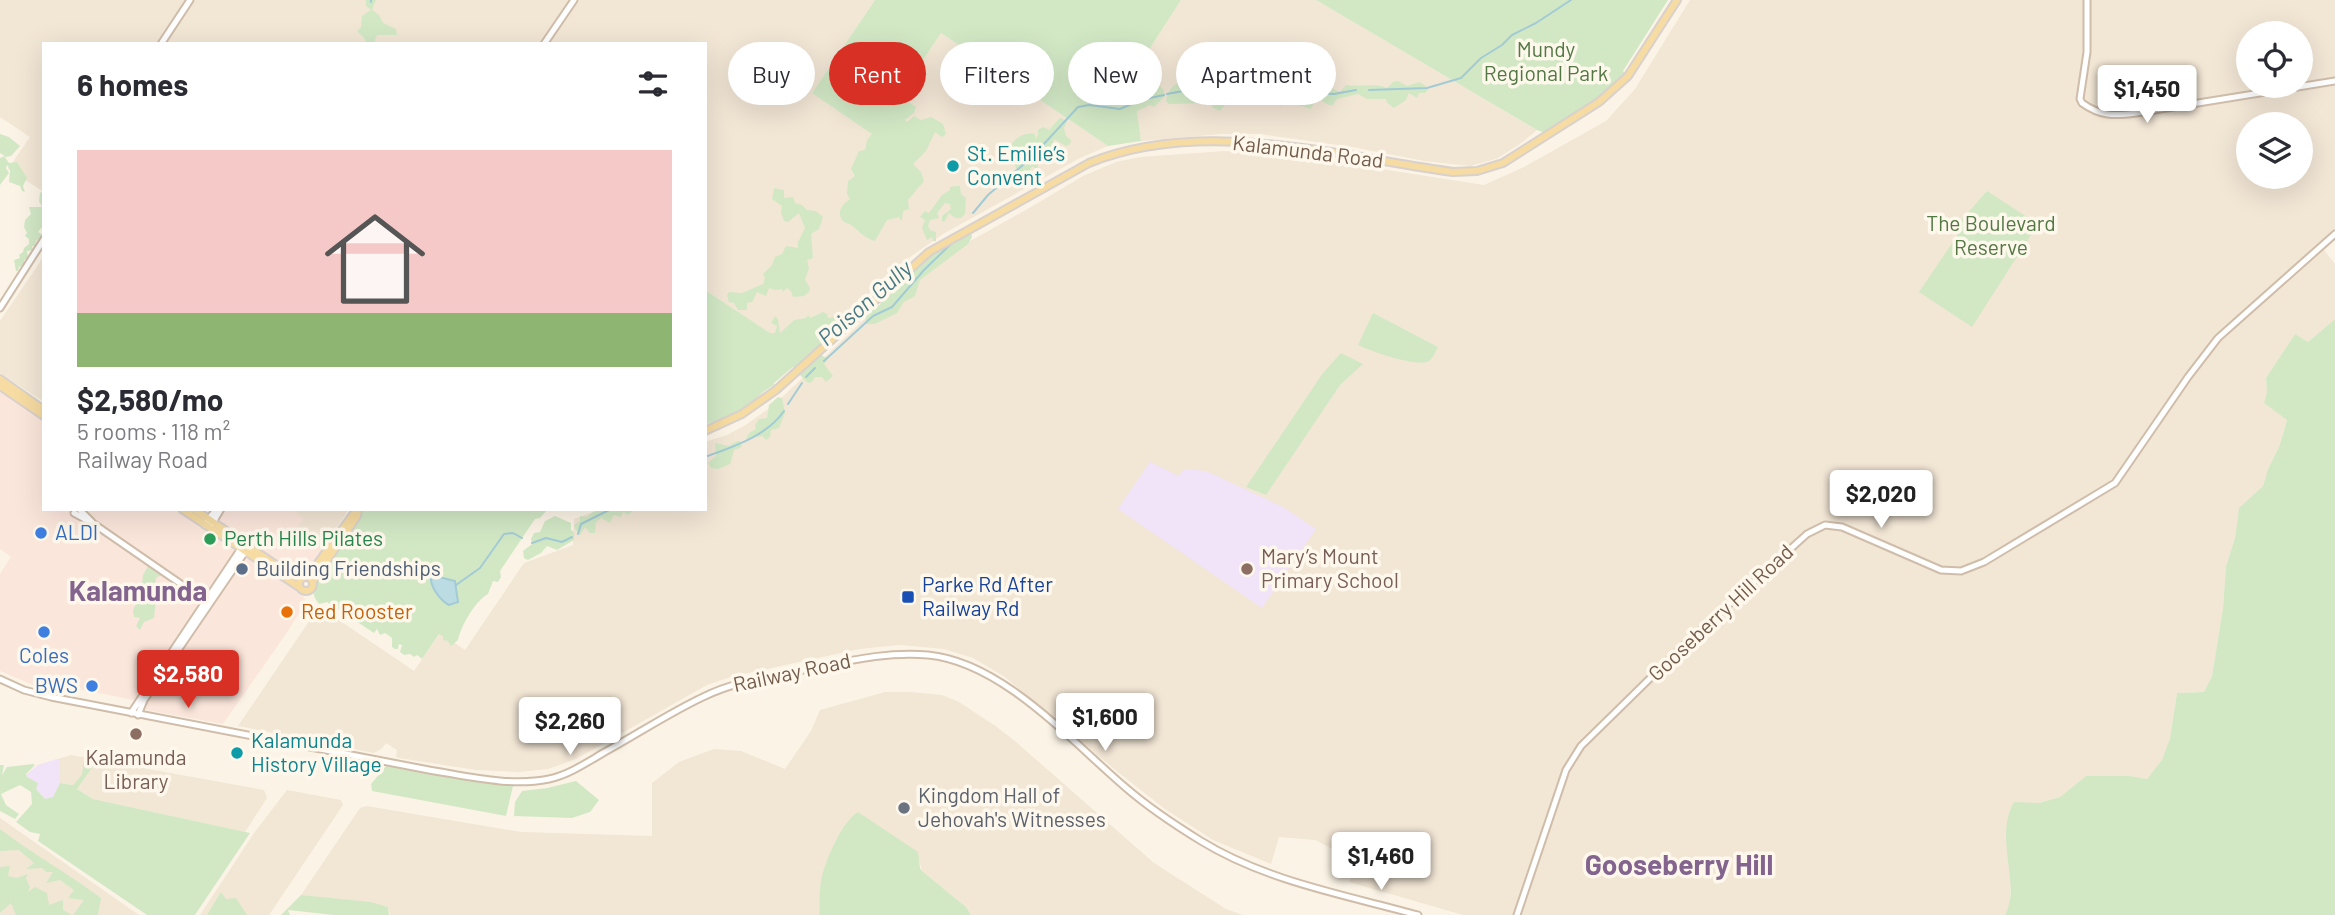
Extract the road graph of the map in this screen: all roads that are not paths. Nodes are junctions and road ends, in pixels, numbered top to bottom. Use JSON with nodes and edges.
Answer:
{"nodes":[{"id":1,"x":190,"y":0,"type":"edge"},
{"id":2,"x":574,"y":0,"type":"edge"},
{"id":3,"x":1677,"y":0,"type":"edge"},
{"id":4,"x":2087,"y":0,"type":"edge"},
{"id":5,"x":162,"y":42,"type":"edge"},
{"id":6,"x":545,"y":42,"type":"edge"},
{"id":7,"x":2335,"y":81,"type":"edge"},
{"id":8,"x":2335,"y":234,"type":"edge"},
{"id":9,"x":42,"y":242,"type":"edge"},
{"id":10,"x":0,"y":308,"type":"edge"},
{"id":11,"x":0,"y":379,"type":"edge"},
{"id":12,"x":0,"y":386,"type":"edge"},
{"id":13,"x":42,"y":409,"type":"edge"},
{"id":14,"x":42,"y":415,"type":"edge"},
{"id":15,"x":707,"y":430,"type":"edge"},
{"id":16,"x":190,"y":511,"type":"edge"},
{"id":17,"x":218,"y":511,"type":"edge"},
{"id":18,"x":357,"y":511,"type":"edge"},
{"id":19,"x":77,"y":512,"type":"edge"},
{"id":20,"x":209,"y":524,"type":"junction"},
{"id":21,"x":245,"y":547,"type":"junction"},
{"id":22,"x":209,"y":601,"type":"junction"},
{"id":23,"x":0,"y":679,"type":"edge"},
{"id":24,"x":149,"y":690,"type":"junction"},
{"id":25,"x":131,"y":713,"type":"junction"},
{"id":26,"x":138,"y":715,"type":"junction"},
{"id":27,"x":1418,"y":915,"type":"edge"},
{"id":28,"x":1517,"y":915,"type":"edge"}],
"edges":[{"from":1,"to":5,"type":"street"},
{"from":2,"to":6,"type":"street"},
{"from":3,"to":15,"type":"main road","name":"Kalamunda Road"},
{"from":4,"to":7,"type":"street"},
{"from":8,"to":28,"type":"street","name":"Gooseberry Hill Road"},
{"from":9,"to":10,"type":"street"},
{"from":11,"to":13,"type":"main road"},
{"from":12,"to":14,"type":"main road"},
{"from":16,"to":20,"type":"main road"},
{"from":17,"to":20,"type":"street"},
{"from":18,"to":21,"type":"main road"},
{"from":19,"to":22,"type":"street"},
{"from":20,"to":21,"type":"main road"},
{"from":21,"to":22,"type":"street"},
{"from":22,"to":24,"type":"street"},
{"from":23,"to":25,"type":"street","name":"Railway Road"},
{"from":24,"to":25,"type":"street"},
{"from":24,"to":26,"type":"street"},
{"from":25,"to":26,"type":"street","name":"Railway Road"},
{"from":26,"to":27,"type":"street","name":"Railway Road"}]}
